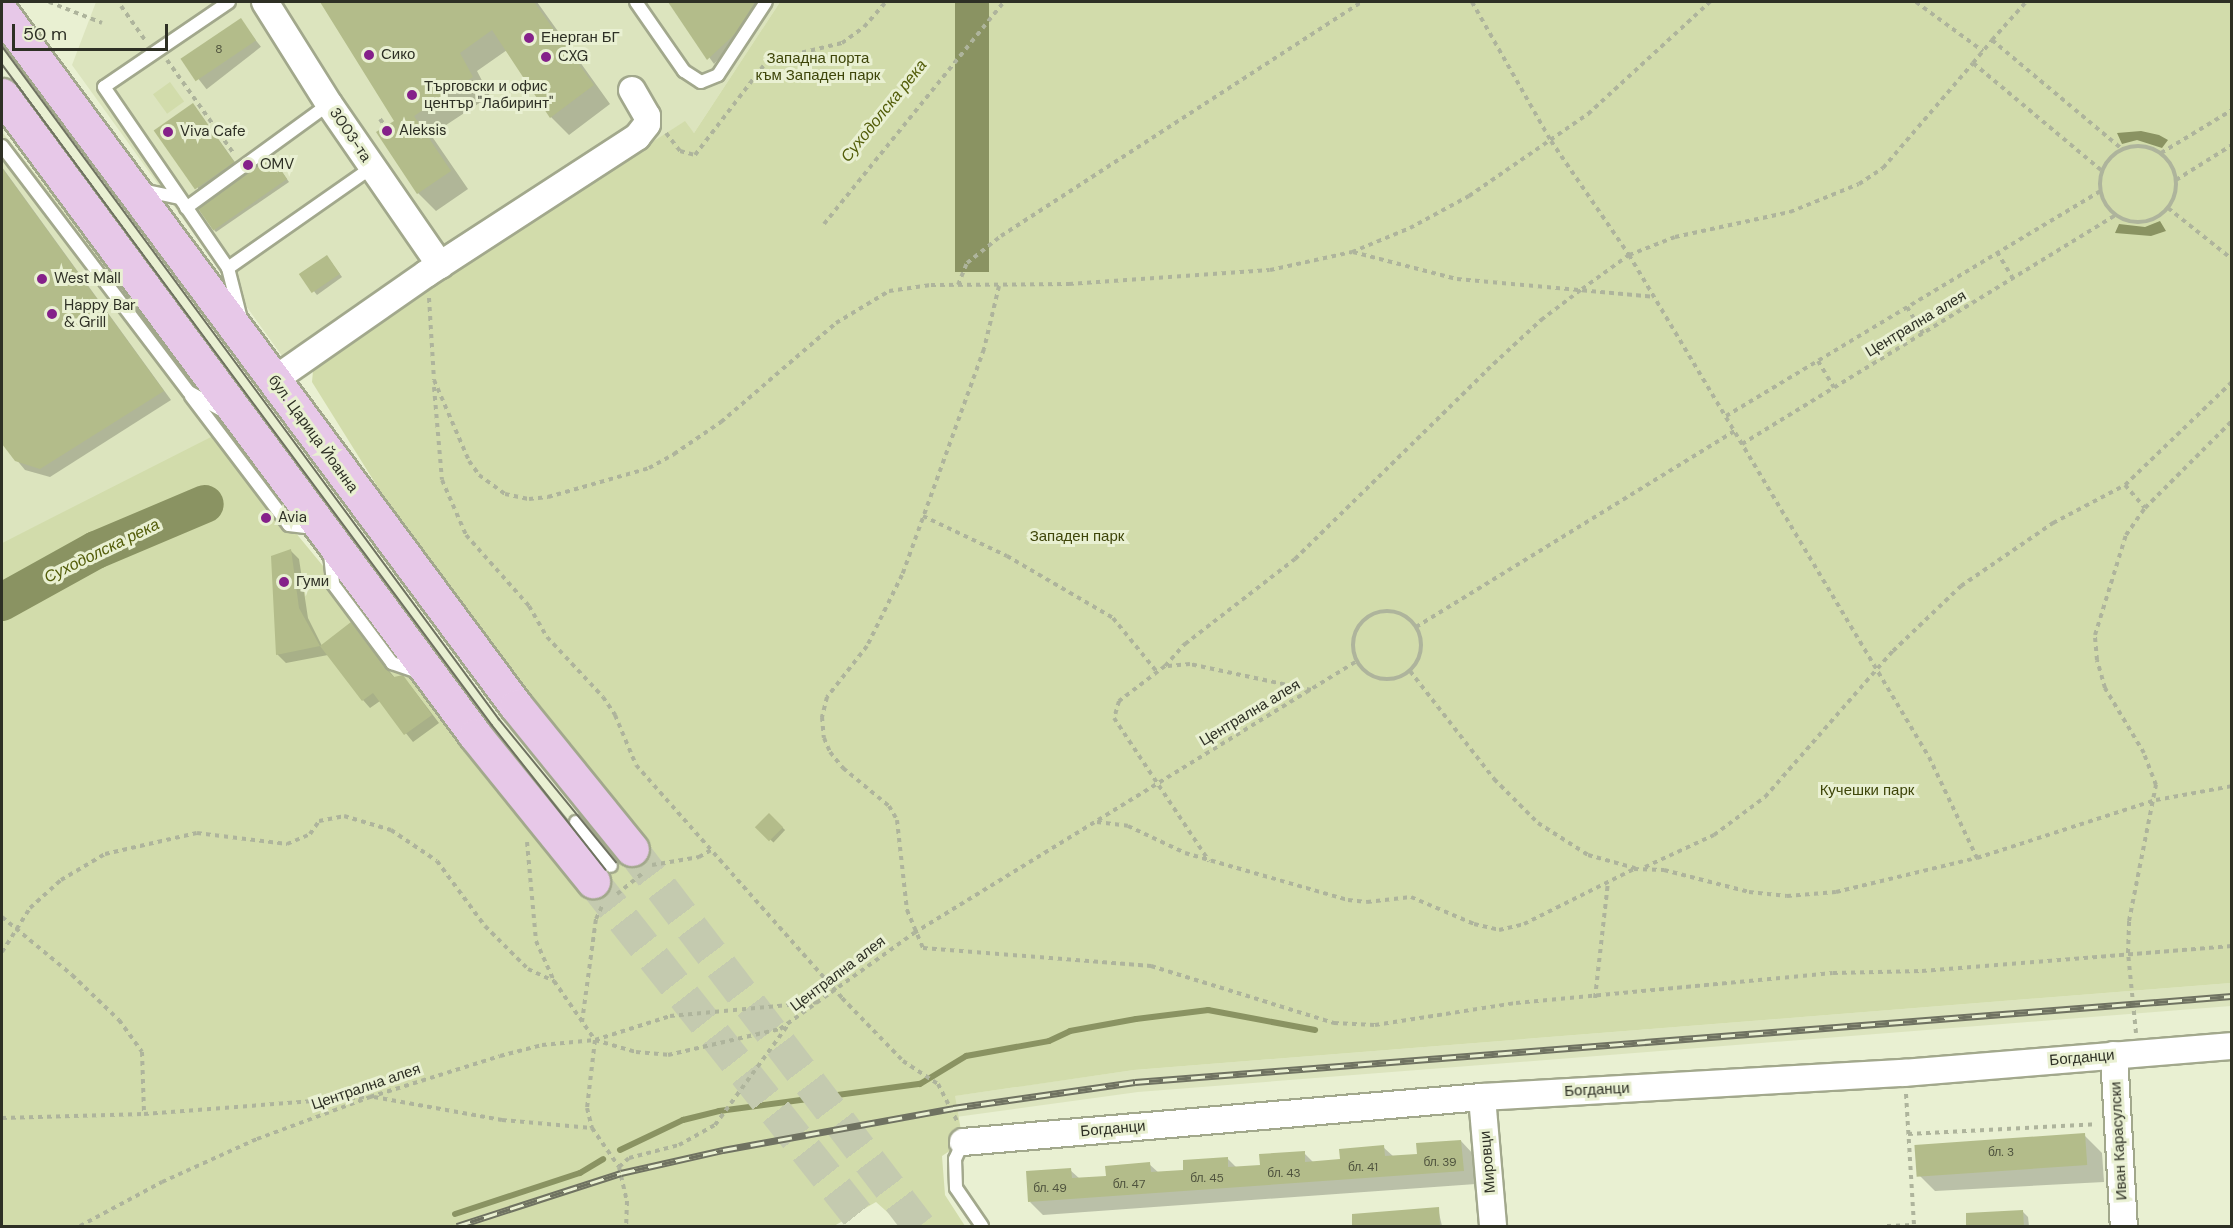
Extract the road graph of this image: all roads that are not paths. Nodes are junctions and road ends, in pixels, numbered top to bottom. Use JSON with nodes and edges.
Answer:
{"nodes":[{"id":1,"x":17,"y":2,"type":"edge"},
{"id":2,"x":229,"y":2,"type":"edge"},
{"id":3,"x":265,"y":2,"type":"edge"},
{"id":4,"x":636,"y":2,"type":"edge"},
{"id":5,"x":766,"y":2,"type":"edge"},
{"id":6,"x":2,"y":13,"type":"edge"},
{"id":7,"x":28,"y":48,"type":"junction"},
{"id":8,"x":632,"y":90,"type":"dead end"},
{"id":9,"x":2,"y":95,"type":"edge"},
{"id":10,"x":329,"y":104,"type":"junction"},
{"id":11,"x":2,"y":146,"type":"edge"},
{"id":12,"x":372,"y":167,"type":"junction"},
{"id":13,"x":134,"y":189,"type":"junction"},
{"id":14,"x":182,"y":203,"type":"junction"},
{"id":15,"x":228,"y":268,"type":"junction"},
{"id":16,"x":433,"y":270,"type":"junction"},
{"id":17,"x":248,"y":346,"type":"junction"},
{"id":18,"x":274,"y":380,"type":"junction"},
{"id":19,"x":189,"y":393,"type":"junction"},
{"id":20,"x":241,"y":420,"type":"junction"},
{"id":21,"x":325,"y":533,"type":"junction"},
{"id":22,"x":576,"y":822,"type":"dead end"},
{"id":23,"x":612,"y":866,"type":"junction"},
{"id":24,"x":2232,"y":1046,"type":"edge"},
{"id":25,"x":2126,"y":1054,"type":"junction"},
{"id":26,"x":1482,"y":1097,"type":"junction"},
{"id":27,"x":963,"y":1142,"type":"joint"},
{"id":28,"x":982,"y":1227,"type":"edge"},
{"id":29,"x":1493,"y":1227,"type":"edge"},
{"id":30,"x":2124,"y":1227,"type":"edge"}],
"edges":[{"from":1,"to":7,"type":"main road"},
{"from":2,"to":14,"type":"lane"},
{"from":3,"to":10,"type":"street","name":"3003-та"},
{"from":4,"to":5,"type":"lane"},
{"from":6,"to":7,"type":"main road","name":"бул. Царица Йоанна"},
{"from":7,"to":13,"type":"main road","name":"бул. Царица Йоанна"},
{"from":8,"to":16,"type":"street"},
{"from":9,"to":20,"type":"main road"},
{"from":10,"to":12,"type":"street","name":"3003-та"},
{"from":10,"to":14,"type":"lane"},
{"from":11,"to":19,"type":"lane"},
{"from":12,"to":15,"type":"lane"},
{"from":12,"to":16,"type":"street","name":"3003-та"},
{"from":13,"to":14,"type":"lane"},
{"from":13,"to":17,"type":"main road","name":"бул. Царица Йоанна"},
{"from":14,"to":15,"type":"lane"},
{"from":15,"to":17,"type":"lane"},
{"from":16,"to":18,"type":"street"},
{"from":17,"to":18,"type":"main road","name":"бул. Царица Йоанна"},
{"from":18,"to":23,"type":"main road","name":"бул. Царица Йоанна"},
{"from":19,"to":20,"type":"lane"},
{"from":19,"to":21,"type":"lane"},
{"from":20,"to":21,"type":"main road"},
{"from":21,"to":23,"type":"main road"},
{"from":22,"to":23,"type":"lane"},
{"from":24,"to":25,"type":"street","name":"Богданци"},
{"from":25,"to":26,"type":"street","name":"Богданци"},
{"from":25,"to":30,"type":"street","name":"Иван Карасулски"},
{"from":26,"to":27,"type":"street","name":"Богданци"},
{"from":26,"to":29,"type":"street","name":"Мировци"},
{"from":27,"to":28,"type":"lane"}]}
